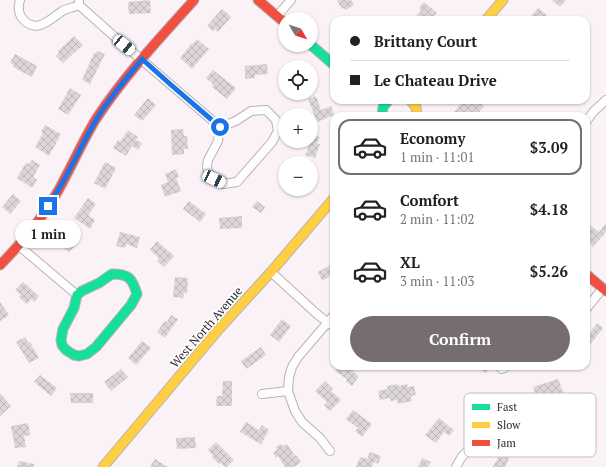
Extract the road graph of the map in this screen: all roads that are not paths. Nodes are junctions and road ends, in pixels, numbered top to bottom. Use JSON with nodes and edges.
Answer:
{"nodes":[{"id":1,"x":20,"y":0,"type":"edge"},
{"id":2,"x":194,"y":0,"type":"edge"},
{"id":3,"x":258,"y":0,"type":"edge"},
{"id":4,"x":291,"y":0,"type":"edge"},
{"id":5,"x":503,"y":0,"type":"edge"},
{"id":6,"x":79,"y":3,"type":"edge"},
{"id":7,"x":277,"y":16,"type":"joint"},
{"id":8,"x":489,"y":16,"type":"edge"},
{"id":9,"x":318,"y":51,"type":"edge"},
{"id":10,"x":142,"y":59,"type":"junction"},
{"id":11,"x":330,"y":62,"type":"edge"},
{"id":12,"x":606,"y":100,"type":"edge"},
{"id":13,"x":590,"y":116,"type":"edge"},
{"id":14,"x":220,"y":127,"type":"junction"},
{"id":15,"x":330,"y":201,"type":"edge"},
{"id":16,"x":18,"y":245,"type":"junction"},
{"id":17,"x":0,"y":265,"type":"edge"},
{"id":18,"x":271,"y":272,"type":"junction"},
{"id":19,"x":590,"y":277,"type":"edge"},
{"id":20,"x":605,"y":290,"type":"edge"},
{"id":21,"x":77,"y":295,"type":"junction"},
{"id":22,"x":590,"y":305,"type":"edge"},
{"id":23,"x":330,"y":323,"type":"edge"},
{"id":24,"x":330,"y":325,"type":"edge"},
{"id":25,"x":288,"y":391,"type":"junction"},
{"id":26,"x":262,"y":394,"type":"dead end"},
{"id":27,"x":330,"y":450,"type":"dead end"},
{"id":28,"x":464,"y":455,"type":"edge"},
{"id":29,"x":103,"y":467,"type":"edge"},
{"id":30,"x":456,"y":467,"type":"edge"}],
"edges":[{"from":1,"to":6,"type":"street"},
{"from":2,"to":10,"type":"street"},
{"from":3,"to":7,"type":"street"},
{"from":4,"to":7,"type":"street"},
{"from":5,"to":8,"type":"street"},
{"from":6,"to":10,"type":"street"},
{"from":9,"to":11,"type":"street"},
{"from":10,"to":14,"type":"street"},
{"from":10,"to":16,"type":"street"},
{"from":12,"to":13,"type":"street"},
{"from":14,"to":14,"type":"street"},
{"from":15,"to":18,"type":"street","name":"West North Avenue"},
{"from":16,"to":17,"type":"street"},
{"from":16,"to":21,"type":"street"},
{"from":18,"to":23,"type":"street"},
{"from":18,"to":29,"type":"street","name":"West North Avenue"},
{"from":19,"to":20,"type":"street"},
{"from":20,"to":22,"type":"street"},
{"from":21,"to":21,"type":"street"},
{"from":24,"to":25,"type":"street"},
{"from":25,"to":26,"type":"street"},
{"from":25,"to":27,"type":"street"},
{"from":28,"to":30,"type":"street"}]}
